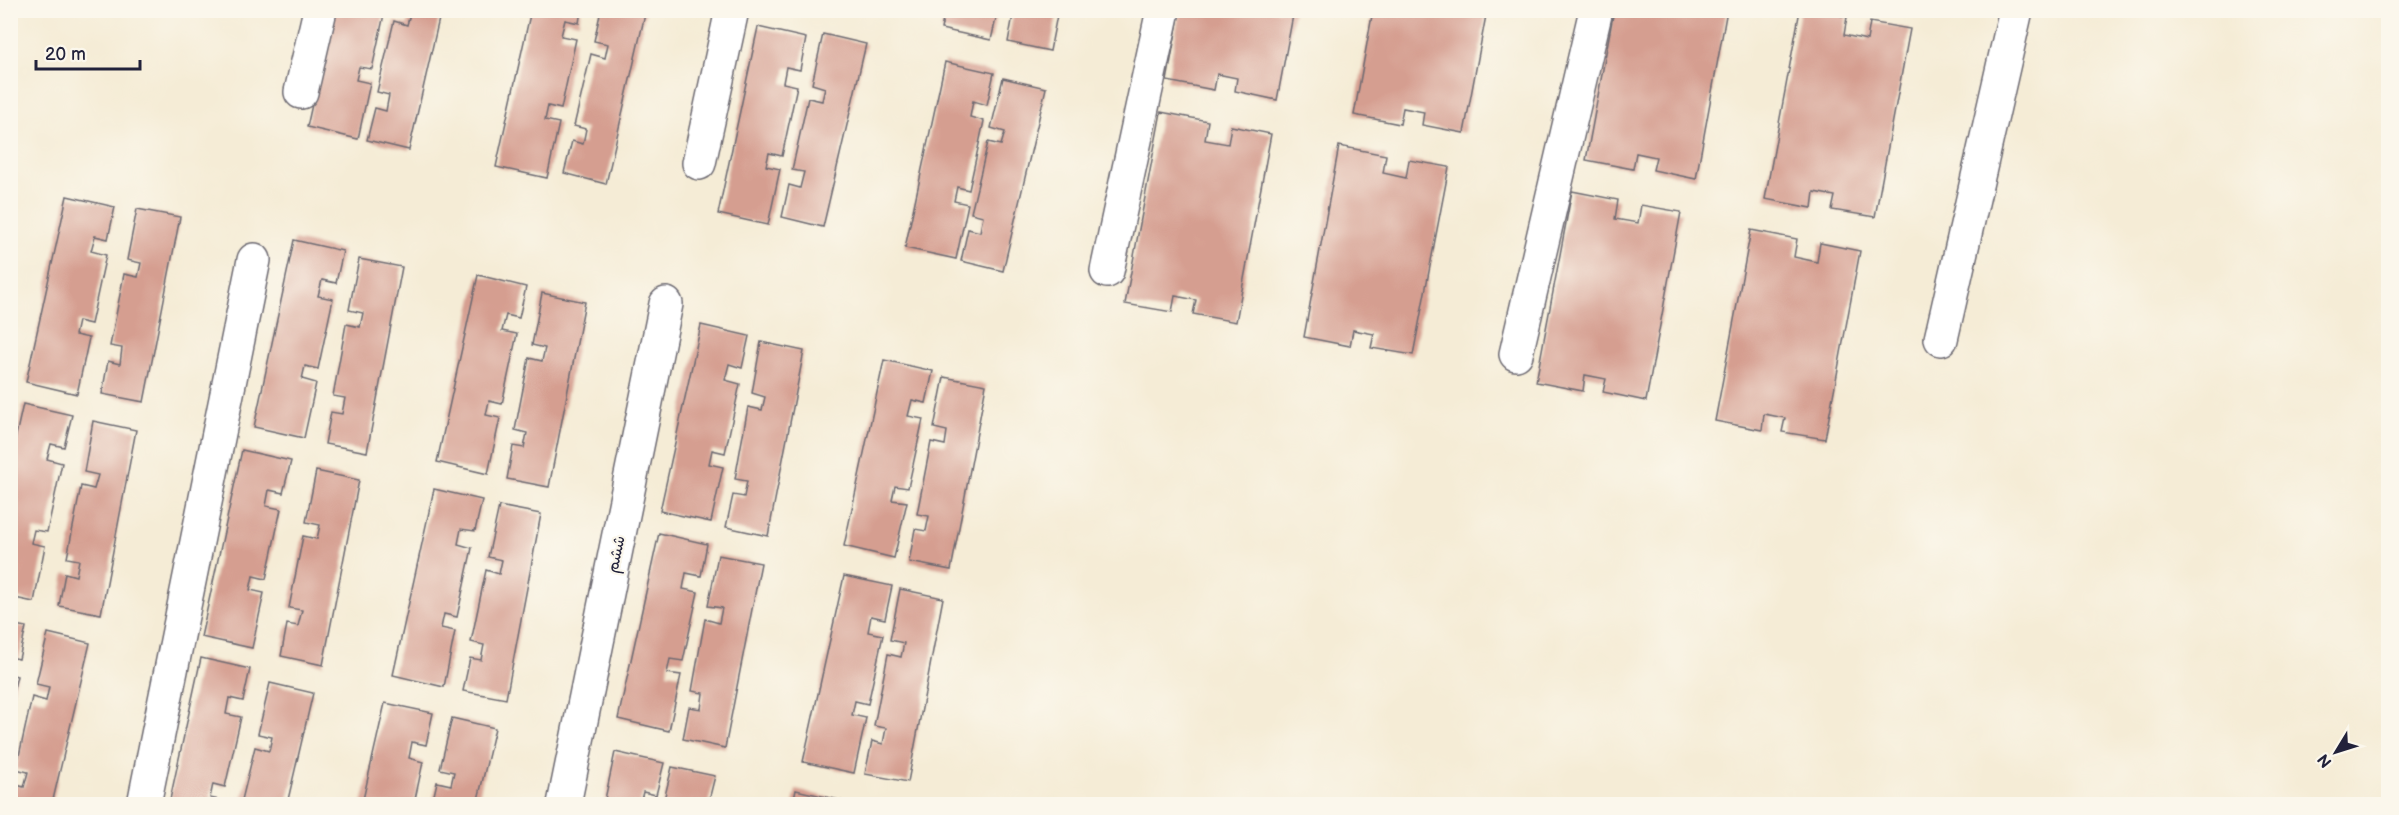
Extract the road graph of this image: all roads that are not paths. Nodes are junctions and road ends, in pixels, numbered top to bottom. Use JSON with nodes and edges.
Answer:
{"nodes":[{"id":1,"x":320,"y":10,"type":"edge"},
{"id":2,"x":732,"y":10,"type":"edge"},
{"id":3,"x":1162,"y":10,"type":"edge"},
{"id":4,"x":1596,"y":10,"type":"edge"},
{"id":5,"x":2016,"y":10,"type":"edge"},
{"id":6,"x":301,"y":92,"type":"dead end"},
{"id":7,"x":699,"y":163,"type":"dead end"},
{"id":8,"x":254,"y":260,"type":"dead end"},
{"id":9,"x":1107,"y":271,"type":"dead end"},
{"id":10,"x":666,"y":304,"type":"dead end"},
{"id":11,"x":1941,"y":339,"type":"dead end"},
{"id":12,"x":1516,"y":354,"type":"dead end"},
{"id":13,"x":144,"y":804,"type":"edge"},
{"id":14,"x":564,"y":804,"type":"edge"}],
"edges":[{"from":1,"to":6,"type":"street"},
{"from":2,"to":7,"type":"street"},
{"from":3,"to":9,"type":"street"},
{"from":4,"to":12,"type":"street"},
{"from":5,"to":11,"type":"street"},
{"from":8,"to":13,"type":"street"},
{"from":10,"to":14,"type":"street","name":"ششم"}]}
